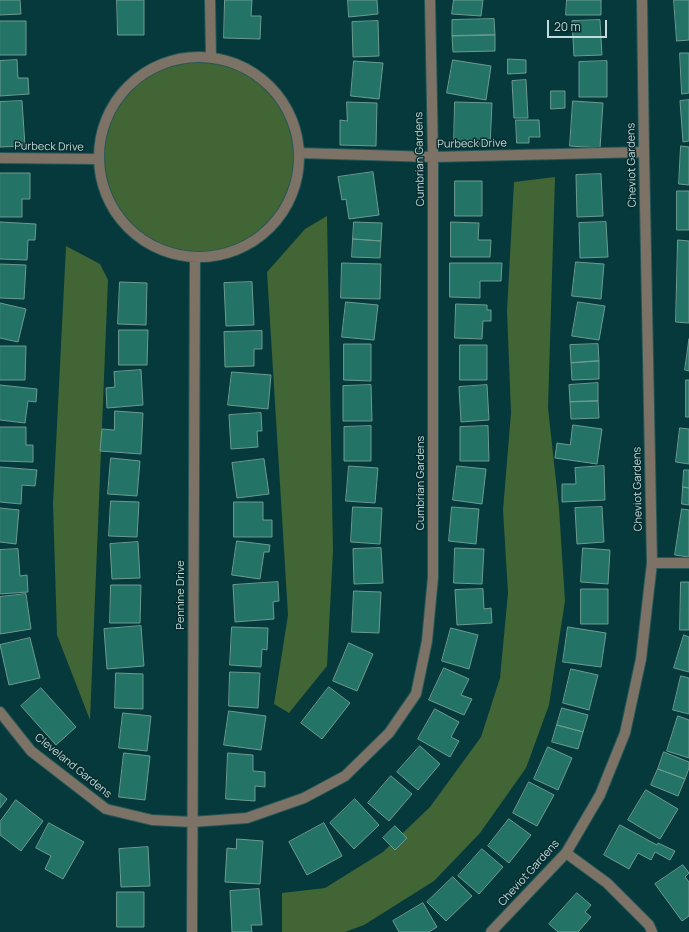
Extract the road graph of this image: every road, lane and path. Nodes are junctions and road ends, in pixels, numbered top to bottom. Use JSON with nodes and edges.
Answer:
{"nodes":[{"id":1,"x":210,"y":0,"type":"edge"},
{"id":2,"x":430,"y":0,"type":"edge"},
{"id":3,"x":642,"y":0,"type":"edge"},
{"id":4,"x":211,"y":57,"type":"junction"},
{"id":5,"x":644,"y":152,"type":"junction"},
{"id":6,"x":300,"y":153,"type":"junction"},
{"id":7,"x":433,"y":157,"type":"junction"},
{"id":8,"x":0,"y":158,"type":"edge"},
{"id":9,"x":98,"y":159,"type":"junction"},
{"id":10,"x":195,"y":258,"type":"junction"},
{"id":11,"x":652,"y":563,"type":"junction"},
{"id":12,"x":689,"y":563,"type":"edge"},
{"id":13,"x":0,"y":712,"type":"edge"},
{"id":14,"x":192,"y":822,"type":"junction"},
{"id":15,"x":566,"y":853,"type":"junction"},
{"id":16,"x":192,"y":932,"type":"edge"},
{"id":17,"x":491,"y":932,"type":"edge"},
{"id":18,"x":652,"y":932,"type":"edge"}],
"edges":[{"from":1,"to":4,"type":"street"},
{"from":2,"to":7,"type":"street","name":"Cumbrian Gardens"},
{"from":3,"to":5,"type":"street","name":"Cheviot Gardens"},
{"from":4,"to":6,"type":"street"},
{"from":4,"to":9,"type":"street"},
{"from":5,"to":7,"type":"street","name":"Purbeck Drive"},
{"from":5,"to":11,"type":"street","name":"Cheviot Gardens"},
{"from":6,"to":7,"type":"street","name":"Purbeck Drive"},
{"from":6,"to":10,"type":"street"},
{"from":7,"to":14,"type":"street","name":"Cumbrian Gardens"},
{"from":8,"to":9,"type":"street","name":"Purbeck Drive"},
{"from":9,"to":10,"type":"street"},
{"from":10,"to":14,"type":"street","name":"Pennine Drive"},
{"from":11,"to":12,"type":"street"},
{"from":11,"to":15,"type":"street","name":"Cheviot Gardens"},
{"from":13,"to":14,"type":"street","name":"Cleveland Gardens"},
{"from":14,"to":16,"type":"street","name":"Pennine Drive"},
{"from":15,"to":17,"type":"street","name":"Cheviot Gardens"},
{"from":15,"to":18,"type":"street"}]}
